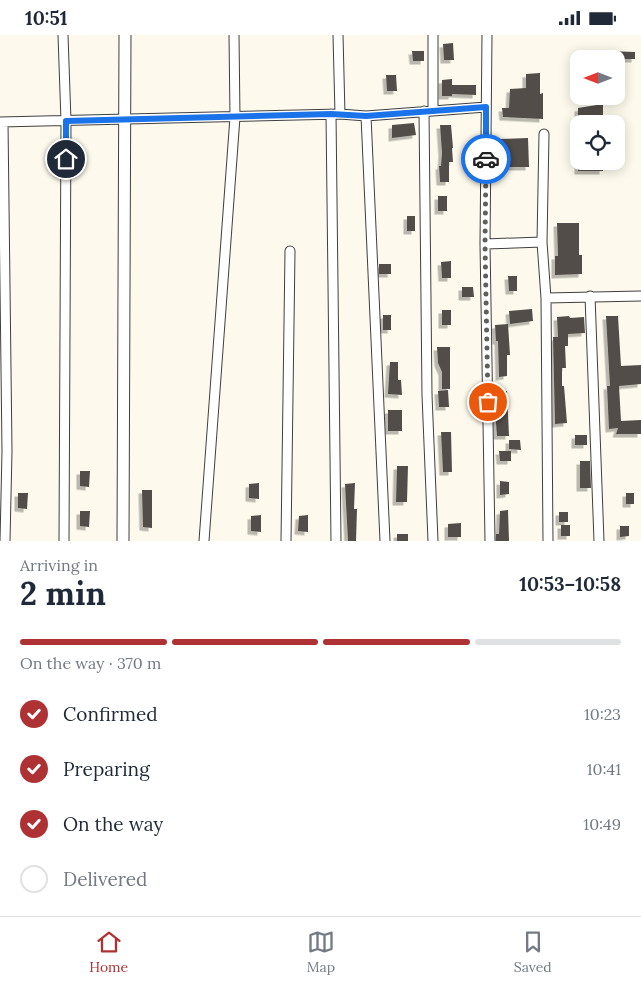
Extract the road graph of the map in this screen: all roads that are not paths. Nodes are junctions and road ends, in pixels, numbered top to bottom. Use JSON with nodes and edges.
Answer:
{"nodes":[{"id":1,"x":63,"y":35,"type":"edge"},
{"id":2,"x":125,"y":35,"type":"edge"},
{"id":3,"x":234,"y":35,"type":"edge"},
{"id":4,"x":338,"y":35,"type":"edge"},
{"id":5,"x":433,"y":35,"type":"edge"},
{"id":6,"x":487,"y":35,"type":"edge"},
{"id":7,"x":486,"y":107,"type":"junction"},
{"id":8,"x":429,"y":111,"type":"junction"},
{"id":9,"x":335,"y":114,"type":"junction"},
{"id":10,"x":366,"y":116,"type":"junction"},
{"id":11,"x":235,"y":117,"type":"junction"},
{"id":12,"x":124,"y":119,"type":"junction"},
{"id":13,"x":66,"y":121,"type":"junction"},
{"id":14,"x":2,"y":122,"type":"edge"},
{"id":15,"x":544,"y":134,"type":"dead end"},
{"id":16,"x":542,"y":242,"type":"junction"},
{"id":17,"x":485,"y":244,"type":"junction"},
{"id":18,"x":290,"y":251,"type":"dead end"},
{"id":19,"x":590,"y":296,"type":"junction"},
{"id":20,"x":641,"y":297,"type":"edge"},
{"id":21,"x":546,"y":298,"type":"junction"},
{"id":22,"x":5,"y":541,"type":"edge"},
{"id":23,"x":64,"y":541,"type":"edge"},
{"id":24,"x":123,"y":541,"type":"edge"},
{"id":25,"x":204,"y":541,"type":"edge"},
{"id":26,"x":286,"y":541,"type":"edge"},
{"id":27,"x":336,"y":541,"type":"edge"},
{"id":28,"x":385,"y":541,"type":"edge"},
{"id":29,"x":433,"y":541,"type":"edge"},
{"id":30,"x":490,"y":541,"type":"edge"},
{"id":31,"x":548,"y":541,"type":"edge"},
{"id":32,"x":600,"y":541,"type":"edge"}],
"edges":[{"from":1,"to":13,"type":"street"},
{"from":2,"to":12,"type":"street"},
{"from":3,"to":11,"type":"street"},
{"from":4,"to":9,"type":"street"},
{"from":5,"to":8,"type":"street"},
{"from":6,"to":7,"type":"street"},
{"from":7,"to":8,"type":"street"},
{"from":7,"to":17,"type":"street"},
{"from":8,"to":10,"type":"street"},
{"from":8,"to":29,"type":"street"},
{"from":9,"to":10,"type":"street"},
{"from":9,"to":11,"type":"street"},
{"from":9,"to":27,"type":"street"},
{"from":10,"to":28,"type":"street"},
{"from":11,"to":12,"type":"street"},
{"from":11,"to":25,"type":"street"},
{"from":12,"to":13,"type":"street"},
{"from":12,"to":24,"type":"street"},
{"from":13,"to":14,"type":"street"},
{"from":13,"to":23,"type":"street"},
{"from":14,"to":22,"type":"street"},
{"from":15,"to":16,"type":"street"},
{"from":16,"to":17,"type":"street"},
{"from":16,"to":21,"type":"street"},
{"from":17,"to":30,"type":"street"},
{"from":18,"to":26,"type":"street"},
{"from":19,"to":20,"type":"street"},
{"from":19,"to":21,"type":"street"},
{"from":19,"to":32,"type":"street"},
{"from":21,"to":31,"type":"street"}]}
